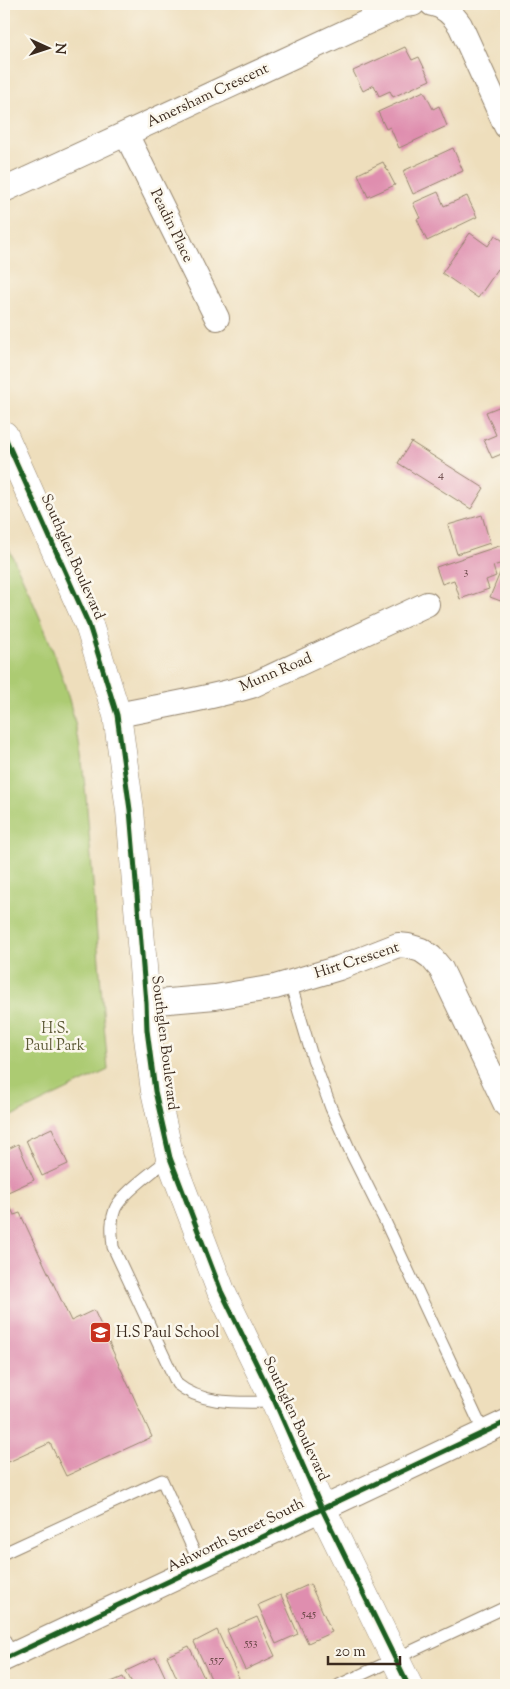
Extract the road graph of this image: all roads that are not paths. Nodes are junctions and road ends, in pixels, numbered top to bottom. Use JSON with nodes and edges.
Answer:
{"nodes":[{"id":1,"x":413,"y":4,"type":"edge"},
{"id":2,"x":432,"y":4,"type":"edge"},
{"id":3,"x":506,"y":126,"type":"edge"},
{"id":4,"x":126,"y":134,"type":"junction"},
{"id":5,"x":4,"y":190,"type":"edge"},
{"id":6,"x":217,"y":318,"type":"dead end"},
{"id":7,"x":4,"y":435,"type":"edge"},
{"id":8,"x":427,"y":604,"type":"dead end"},
{"id":9,"x":117,"y":715,"type":"junction"},
{"id":10,"x":290,"y":982,"type":"junction"},
{"id":11,"x":146,"y":1003,"type":"junction"},
{"id":12,"x":506,"y":1105,"type":"edge"},
{"id":13,"x":170,"y":1158,"type":"junction"},
{"id":14,"x":275,"y":1402,"type":"junction"},
{"id":15,"x":506,"y":1422,"type":"edge"},
{"id":16,"x":484,"y":1433,"type":"junction"},
{"id":17,"x":322,"y":1509,"type":"junction"},
{"id":18,"x":4,"y":1553,"type":"edge"},
{"id":19,"x":202,"y":1567,"type":"junction"},
{"id":20,"x":506,"y":1607,"type":"edge"},
{"id":21,"x":6,"y":1651,"type":"edge"},
{"id":22,"x":395,"y":1660,"type":"junction"},
{"id":23,"x":339,"y":1685,"type":"edge"},
{"id":24,"x":408,"y":1685,"type":"edge"}],
"edges":[{"from":1,"to":4,"type":"street","name":"Amersham Crescent"},
{"from":2,"to":3,"type":"street"},
{"from":4,"to":5,"type":"street","name":"Amersham Crescent"},
{"from":4,"to":6,"type":"street","name":"Peadin Place"},
{"from":7,"to":9,"type":"street","name":"Southglen Boulevard"},
{"from":8,"to":9,"type":"street","name":"Munn Road"},
{"from":9,"to":11,"type":"street","name":"Southglen Boulevard"},
{"from":10,"to":11,"type":"street","name":"Hirt Crescent"},
{"from":10,"to":12,"type":"street","name":"Hirt Crescent"},
{"from":10,"to":16,"type":"lane"},
{"from":11,"to":13,"type":"street","name":"Southglen Boulevard"},
{"from":13,"to":14,"type":"street","name":"Southglen Boulevard"},
{"from":13,"to":14,"type":"lane"},
{"from":14,"to":17,"type":"street","name":"Southglen Boulevard"},
{"from":15,"to":16,"type":"street","name":"Ashworth Street South"},
{"from":16,"to":17,"type":"street","name":"Ashworth Street South"},
{"from":17,"to":19,"type":"street","name":"Ashworth Street South"},
{"from":17,"to":22,"type":"street","name":"Southglen Boulevard"},
{"from":18,"to":19,"type":"lane"},
{"from":19,"to":21,"type":"street","name":"Ashworth Street South"},
{"from":20,"to":22,"type":"lane"},
{"from":22,"to":23,"type":"lane"},
{"from":22,"to":24,"type":"street","name":"Southglen Boulevard"}]}
